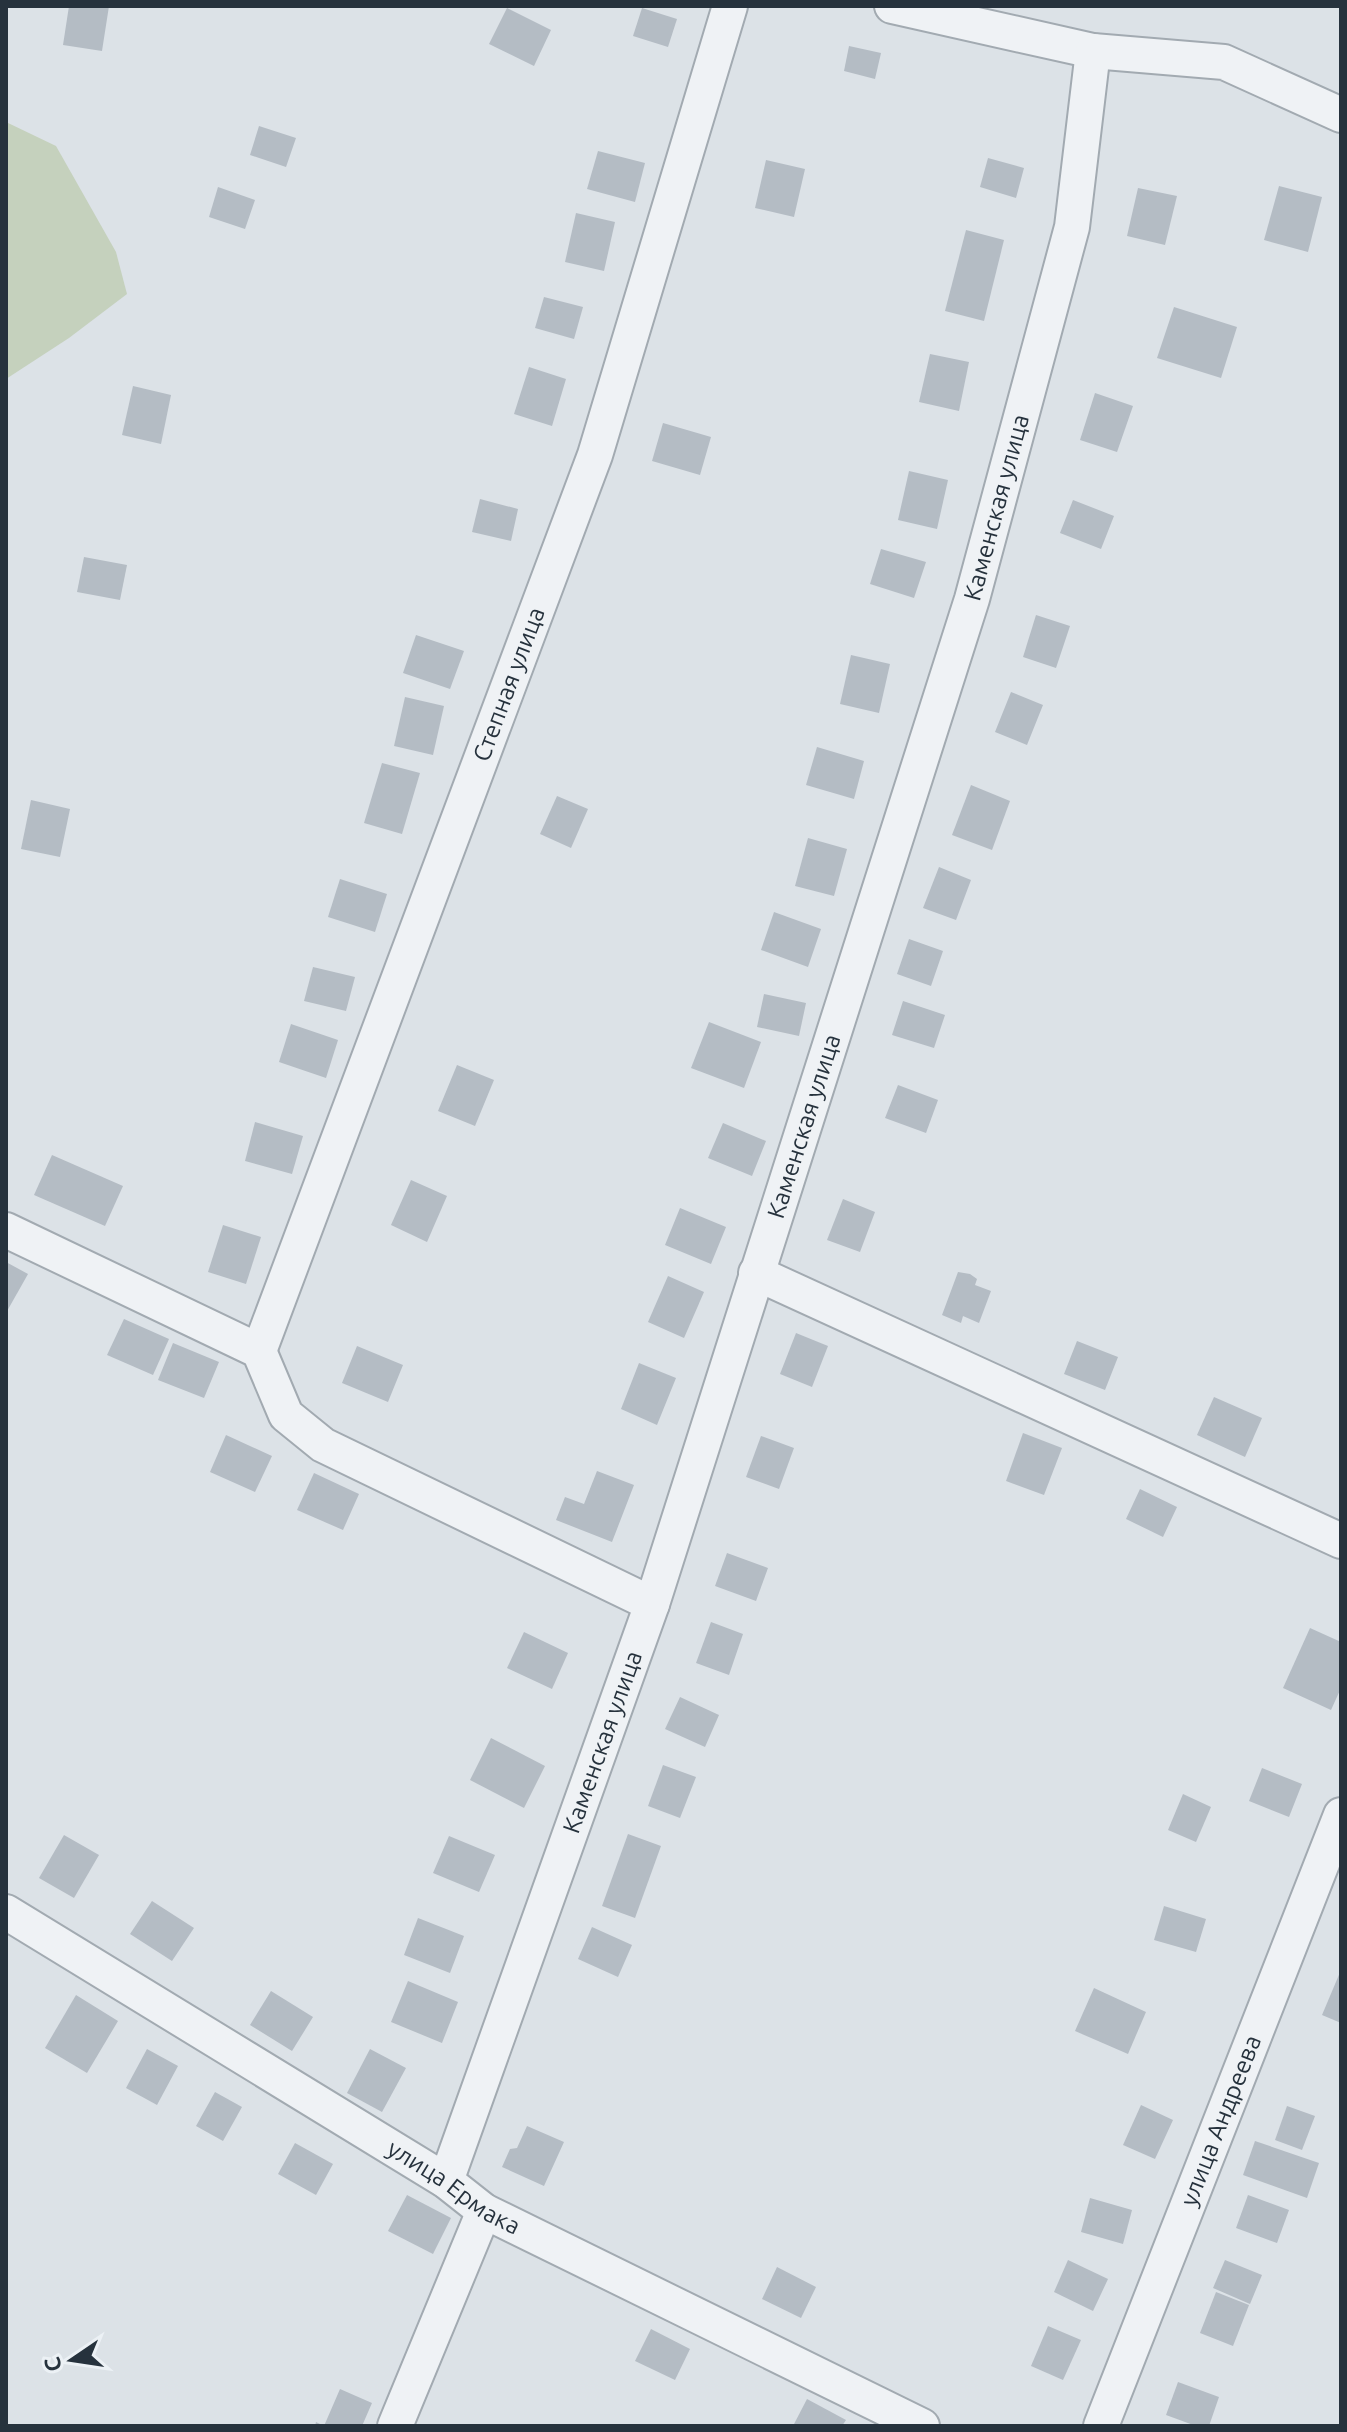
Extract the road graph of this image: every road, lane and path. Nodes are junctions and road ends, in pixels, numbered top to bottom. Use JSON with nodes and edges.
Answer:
{"nodes":[{"id":1,"x":730,"y":6,"type":"edge"},
{"id":2,"x":892,"y":6,"type":"edge"},
{"id":3,"x":1093,"y":51,"type":"junction"},
{"id":4,"x":1341,"y":115,"type":"edge"},
{"id":5,"x":6,"y":1230,"type":"edge"},
{"id":6,"x":756,"y":1273,"type":"junction"},
{"id":7,"x":259,"y":1351,"type":"junction"},
{"id":8,"x":1341,"y":1541,"type":"edge"},
{"id":9,"x":652,"y":1604,"type":"junction"},
{"id":10,"x":1341,"y":1815,"type":"edge"},
{"id":11,"x":6,"y":1912,"type":"edge"},
{"id":12,"x":446,"y":2181,"type":"junction"},
{"id":13,"x":484,"y":2211,"type":"junction"},
{"id":14,"x":395,"y":2426,"type":"edge"},
{"id":15,"x":922,"y":2426,"type":"edge"},
{"id":16,"x":1101,"y":2426,"type":"edge"}],
"edges":[{"from":1,"to":7,"type":"street","name":"Степная улица"},
{"from":2,"to":3,"type":"street"},
{"from":3,"to":4,"type":"street"},
{"from":3,"to":6,"type":"street","name":"Каменская улица"},
{"from":5,"to":7,"type":"street"},
{"from":6,"to":8,"type":"street"},
{"from":6,"to":9,"type":"street","name":"Каменская улица"},
{"from":7,"to":9,"type":"street"},
{"from":9,"to":12,"type":"street","name":"Каменская улица"},
{"from":10,"to":16,"type":"street","name":"улица Андреева"},
{"from":11,"to":12,"type":"street","name":"улица Ермака"},
{"from":12,"to":13,"type":"street","name":"улица Ермака"},
{"from":13,"to":14,"type":"street"},
{"from":13,"to":15,"type":"street","name":"улица Ермака"}]}
